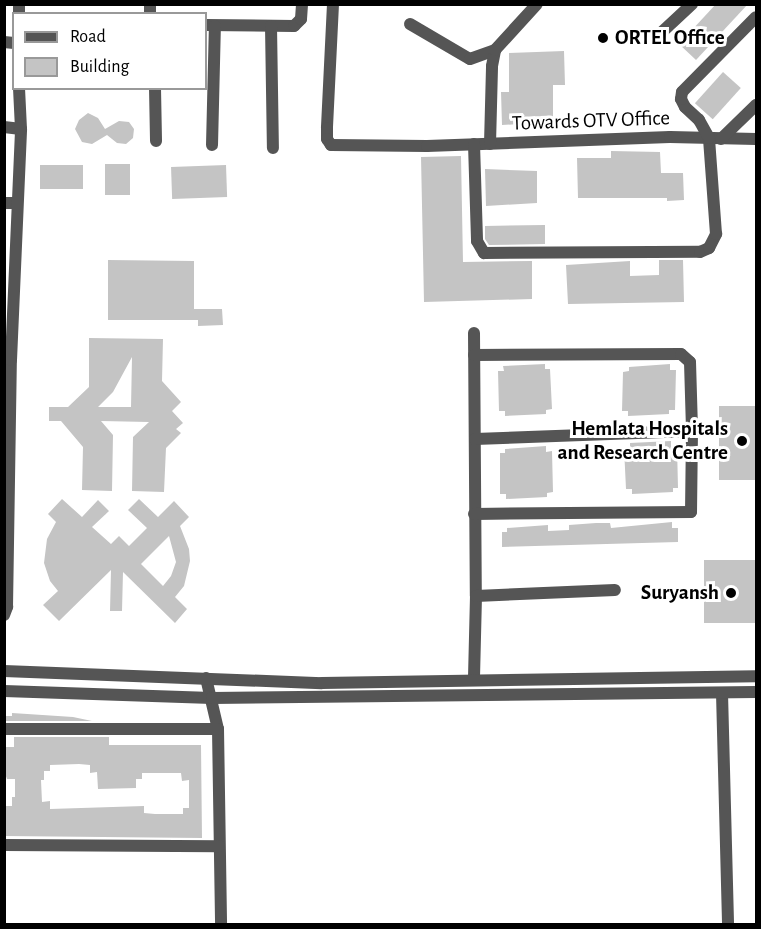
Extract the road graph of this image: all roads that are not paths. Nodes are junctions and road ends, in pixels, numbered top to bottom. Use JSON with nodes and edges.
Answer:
{"nodes":[{"id":1,"x":302,"y":4,"type":"edge"},
{"id":2,"x":333,"y":4,"type":"edge"},
{"id":3,"x":537,"y":4,"type":"edge"},
{"id":4,"x":692,"y":4,"type":"edge"},
{"id":5,"x":756,"y":17,"type":"edge"},
{"id":6,"x":410,"y":24,"type":"dead end"},
{"id":7,"x":210,"y":26,"type":"edge"},
{"id":8,"x":271,"y":26,"type":"junction"},
{"id":9,"x":662,"y":32,"type":"dead end"},
{"id":10,"x":495,"y":50,"type":"junction"},
{"id":11,"x":19,"y":90,"type":"edge"},
{"id":12,"x":155,"y":90,"type":"edge"},
{"id":13,"x":756,"y":105,"type":"edge"},
{"id":14,"x":4,"y":127,"type":"edge"},
{"id":15,"x":21,"y":129,"type":"junction"},
{"id":16,"x":715,"y":139,"type":"junction"},
{"id":17,"x":756,"y":139,"type":"edge"},
{"id":18,"x":156,"y":141,"type":"dead end"},
{"id":19,"x":474,"y":144,"type":"junction"},
{"id":20,"x":490,"y":144,"type":"junction"},
{"id":21,"x":212,"y":145,"type":"dead end"},
{"id":22,"x":273,"y":148,"type":"dead end"},
{"id":23,"x":10,"y":203,"type":"edge"},
{"id":24,"x":10,"y":281,"type":"edge"},
{"id":25,"x":474,"y":333,"type":"dead end"},
{"id":26,"x":474,"y":355,"type":"junction"},
{"id":27,"x":8,"y":360,"type":"edge"},
{"id":28,"x":8,"y":402,"type":"edge"},
{"id":29,"x":692,"y":431,"type":"junction"},
{"id":30,"x":475,"y":439,"type":"junction"},
{"id":31,"x":7,"y":447,"type":"edge"},
{"id":32,"x":474,"y":514,"type":"junction"},
{"id":33,"x":7,"y":531,"type":"edge"},
{"id":34,"x":615,"y":590,"type":"dead end"},
{"id":35,"x":476,"y":596,"type":"junction"},
{"id":36,"x":4,"y":615,"type":"edge"},
{"id":37,"x":4,"y":671,"type":"edge"},
{"id":38,"x":756,"y":676,"type":"edge"},
{"id":39,"x":206,"y":678,"type":"junction"},
{"id":40,"x":474,"y":680,"type":"junction"},
{"id":41,"x":4,"y":691,"type":"edge"},
{"id":42,"x":756,"y":692,"type":"edge"},
{"id":43,"x":722,"y":693,"type":"junction"},
{"id":44,"x":212,"y":698,"type":"junction"},
{"id":45,"x":4,"y":729,"type":"edge"},
{"id":46,"x":218,"y":729,"type":"junction"},
{"id":47,"x":4,"y":845,"type":"edge"},
{"id":48,"x":219,"y":846,"type":"junction"},
{"id":49,"x":221,"y":924,"type":"edge"},
{"id":50,"x":728,"y":924,"type":"edge"}],
"edges":[{"from":1,"to":8,"type":"street"},
{"from":2,"to":19,"type":"street","name":"Towards OTV Office"},
{"from":3,"to":10,"type":"street"},
{"from":4,"to":9,"type":"street"},
{"from":5,"to":16,"type":"street"},
{"from":6,"to":10,"type":"street"},
{"from":7,"to":8,"type":"street"},
{"from":7,"to":21,"type":"street"},
{"from":8,"to":22,"type":"street"},
{"from":10,"to":20,"type":"street"},
{"from":11,"to":15,"type":"street"},
{"from":12,"to":18,"type":"street"},
{"from":13,"to":16,"type":"street"},
{"from":14,"to":15,"type":"street"},
{"from":15,"to":23,"type":"street"},
{"from":16,"to":17,"type":"street","name":"Towards OTV Office"},
{"from":16,"to":19,"type":"street"},
{"from":16,"to":20,"type":"street","name":"Towards OTV Office"},
{"from":19,"to":20,"type":"street","name":"Towards OTV Office"},
{"from":23,"to":24,"type":"street"},
{"from":24,"to":27,"type":"street"},
{"from":25,"to":26,"type":"street"},
{"from":26,"to":29,"type":"street"},
{"from":26,"to":30,"type":"street"},
{"from":27,"to":28,"type":"street"},
{"from":28,"to":31,"type":"street"},
{"from":29,"to":30,"type":"street"},
{"from":29,"to":32,"type":"street"},
{"from":30,"to":32,"type":"street"},
{"from":31,"to":33,"type":"street"},
{"from":32,"to":35,"type":"street"},
{"from":33,"to":36,"type":"street"},
{"from":34,"to":35,"type":"street"},
{"from":35,"to":40,"type":"street"},
{"from":37,"to":39,"type":"street"},
{"from":38,"to":40,"type":"street"},
{"from":39,"to":40,"type":"street"},
{"from":39,"to":44,"type":"street"},
{"from":41,"to":44,"type":"street"},
{"from":42,"to":43,"type":"street"},
{"from":43,"to":44,"type":"street"},
{"from":43,"to":50,"type":"street"},
{"from":44,"to":46,"type":"street"},
{"from":45,"to":46,"type":"street"},
{"from":46,"to":48,"type":"street"},
{"from":47,"to":48,"type":"street"},
{"from":48,"to":49,"type":"street"}]}
